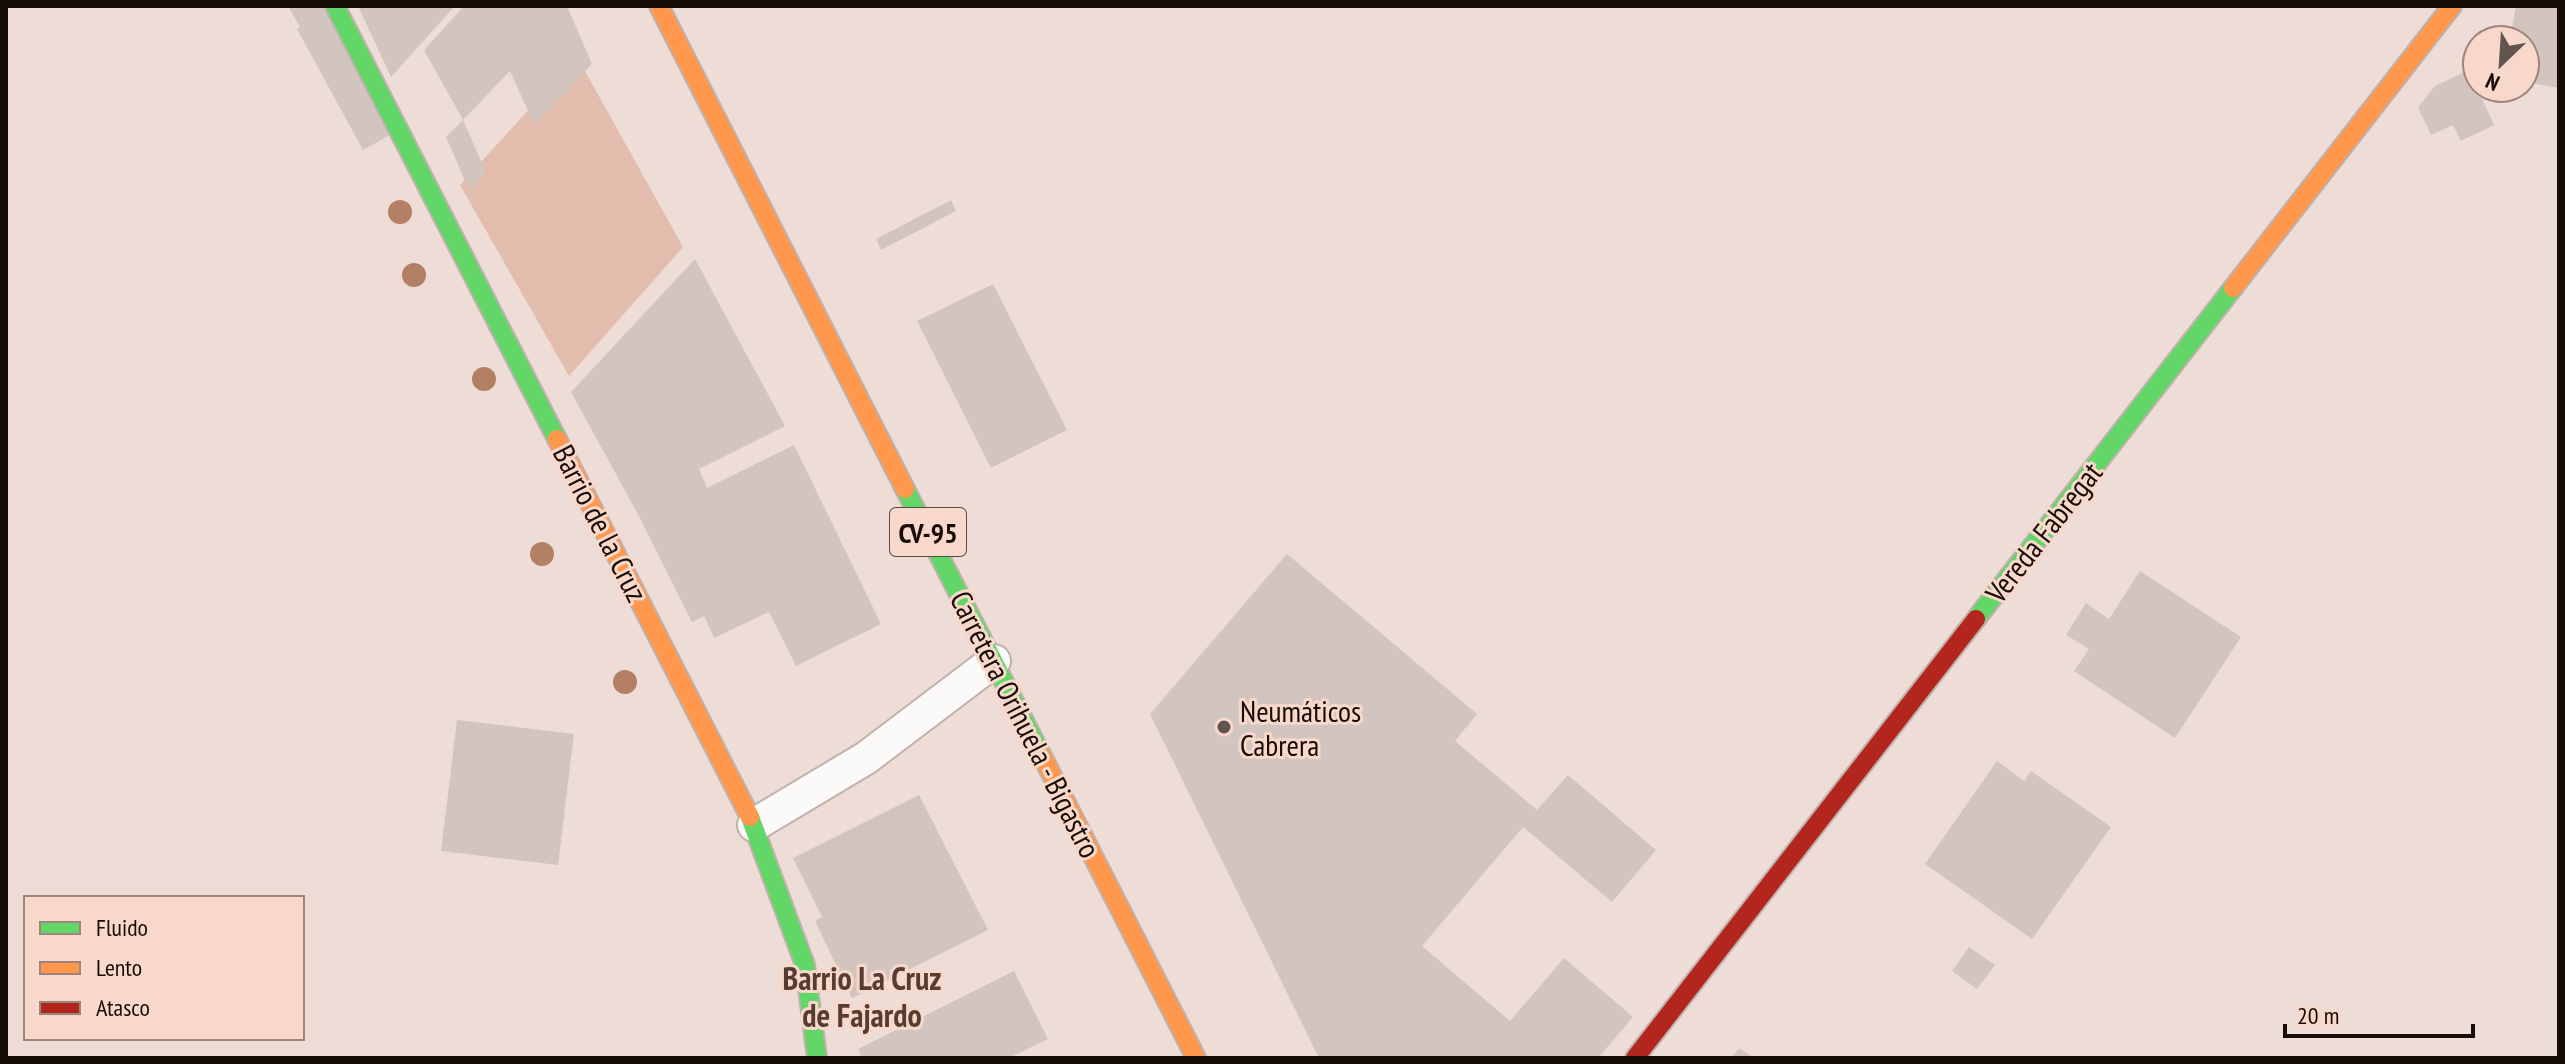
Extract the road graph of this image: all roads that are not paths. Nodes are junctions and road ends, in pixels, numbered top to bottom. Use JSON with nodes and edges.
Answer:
{"nodes":[{"id":1,"x":335,"y":6,"type":"edge"},
{"id":2,"x":659,"y":6,"type":"edge"},
{"id":3,"x":2452,"y":6,"type":"edge"},
{"id":4,"x":994,"y":661,"type":"junction"},
{"id":5,"x":754,"y":825,"type":"junction"},
{"id":6,"x":817,"y":1058,"type":"edge"},
{"id":7,"x":1196,"y":1058,"type":"edge"},
{"id":8,"x":1635,"y":1058,"type":"edge"}],
"edges":[{"from":1,"to":5,"type":"street","name":"Barrio de la Cruz"},
{"from":2,"to":4,"type":"street","name":"Carretera Orihuela - Bigastro","number":"CV-95"},
{"from":3,"to":8,"type":"street","name":"Vereda Fabregat"},
{"from":4,"to":5,"type":"lane"},
{"from":4,"to":7,"type":"street","name":"Carretera Orihuela - Bigastro","number":"CV-95"},
{"from":5,"to":6,"type":"street","name":"Barrio de la Cruz"}]}
